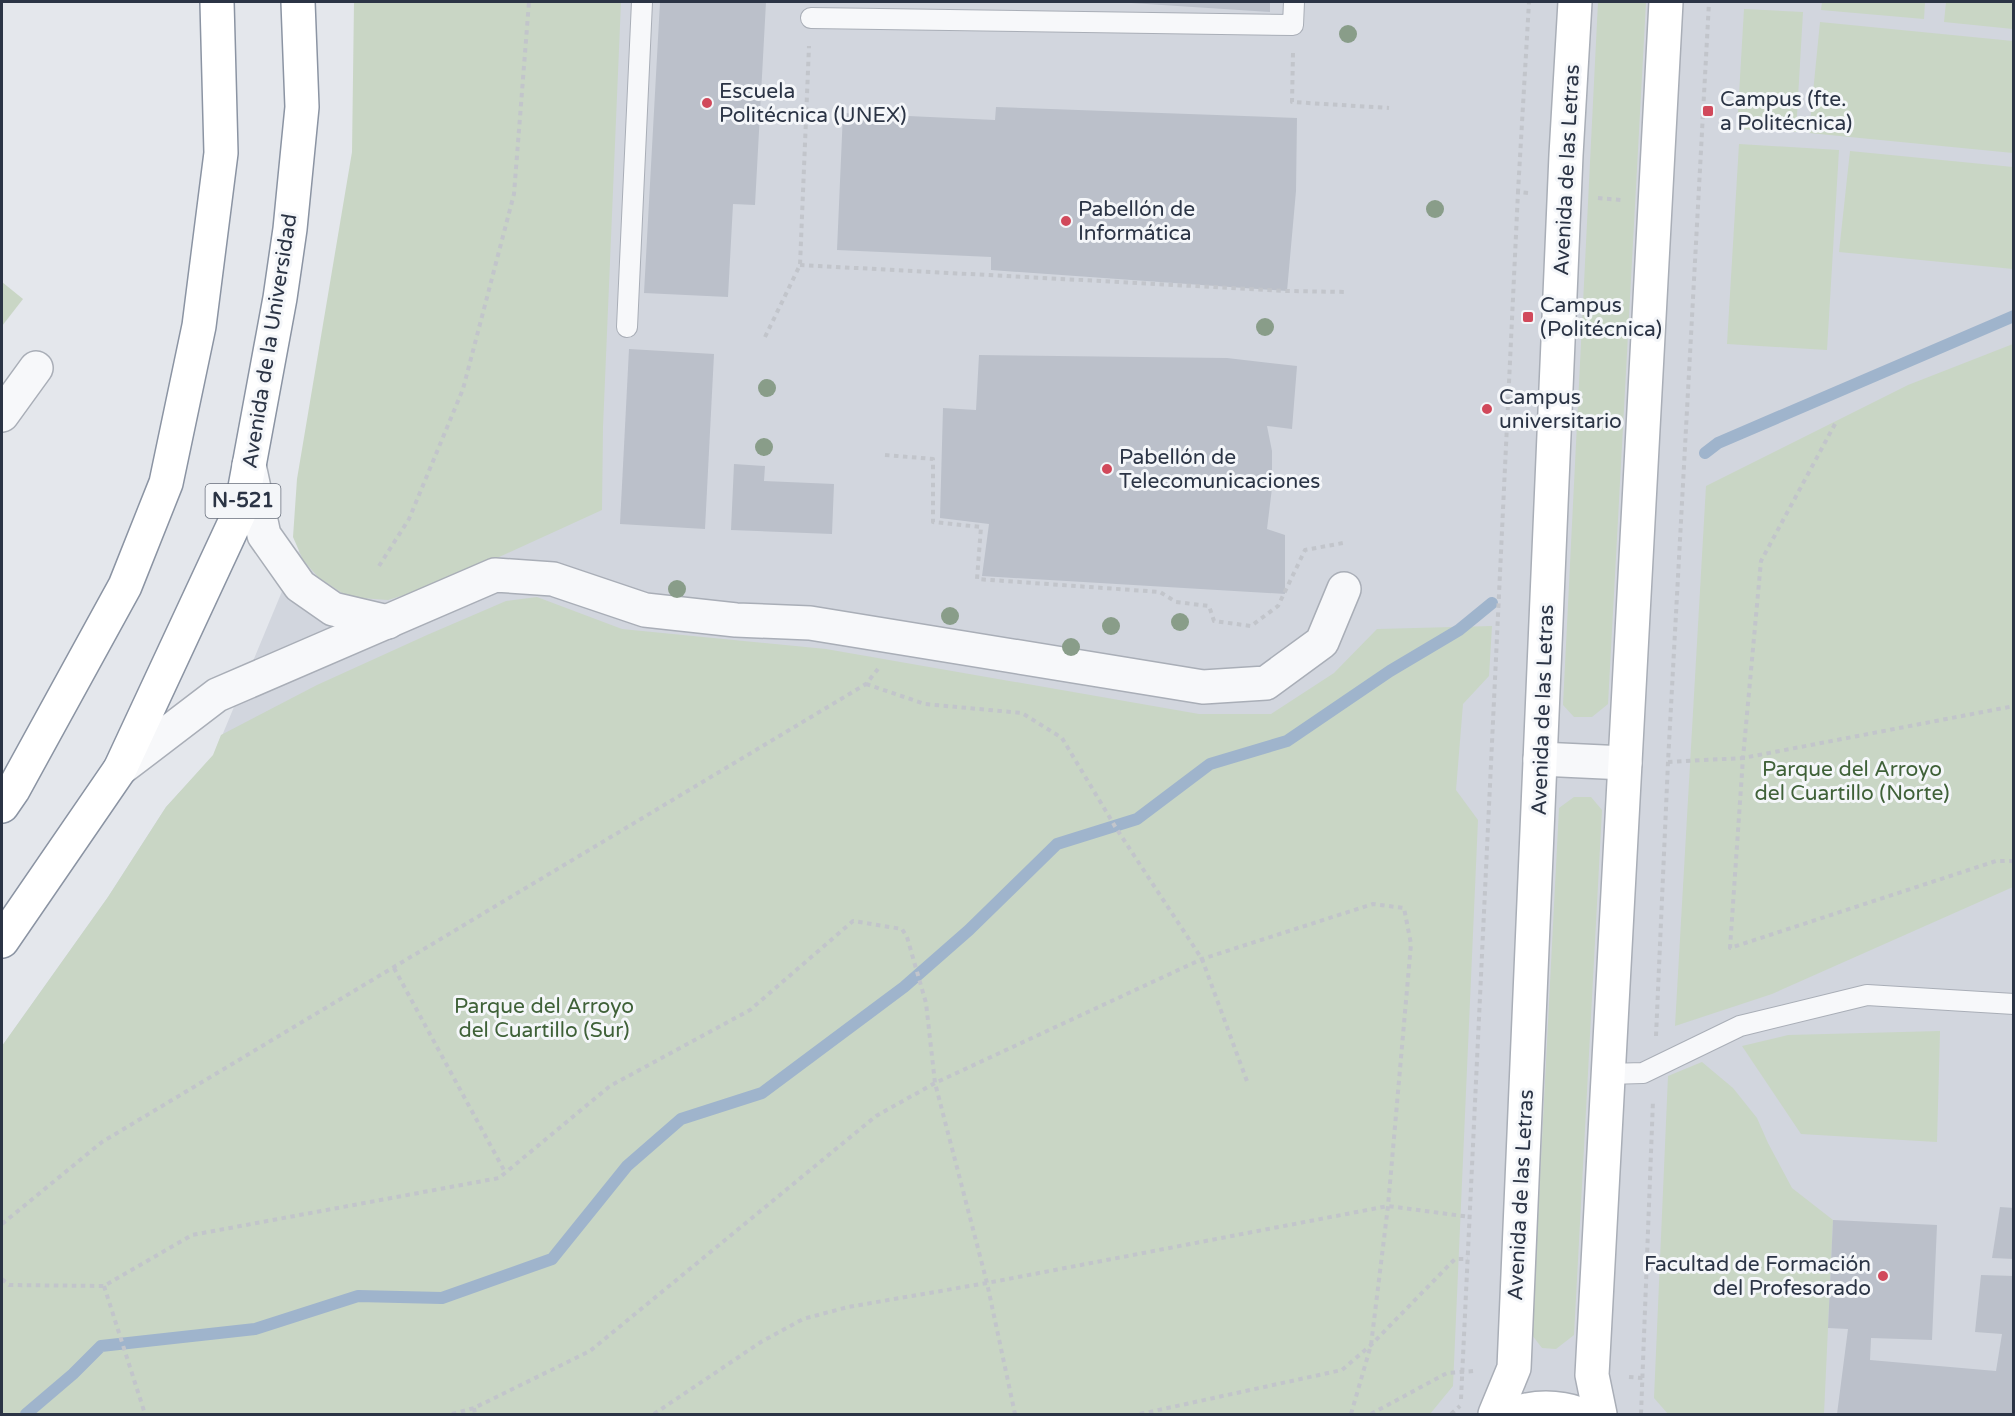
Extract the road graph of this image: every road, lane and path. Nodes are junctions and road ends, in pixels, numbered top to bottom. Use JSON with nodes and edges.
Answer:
{"nodes":[{"id":1,"x":217,"y":2,"type":"edge"},
{"id":2,"x":298,"y":2,"type":"edge"},
{"id":3,"x":530,"y":2,"type":"edge"},
{"id":4,"x":642,"y":2,"type":"edge"},
{"id":5,"x":1294,"y":2,"type":"edge"},
{"id":6,"x":1529,"y":2,"type":"edge"},
{"id":7,"x":1575,"y":2,"type":"edge"},
{"id":8,"x":1666,"y":2,"type":"edge"},
{"id":9,"x":1710,"y":2,"type":"edge"},
{"id":10,"x":811,"y":18,"type":"joint"},
{"id":11,"x":1293,"y":25,"type":"junction"},
{"id":12,"x":1389,"y":108,"type":"dead end"},
{"id":13,"x":1518,"y":192,"type":"junction"},
{"id":14,"x":1565,"y":196,"type":"junction"},
{"id":15,"x":1655,"y":202,"type":"junction"},
{"id":16,"x":800,"y":265,"type":"junction"},
{"id":17,"x":1348,"y":292,"type":"dead end"},
{"id":18,"x":627,"y":327,"type":"dead end"},
{"id":19,"x":765,"y":338,"type":"dead end"},
{"id":20,"x":36,"y":368,"type":"dead end"},
{"id":21,"x":2,"y":415,"type":"edge"},
{"id":22,"x":1835,"y":424,"type":"dead end"},
{"id":23,"x":885,"y":455,"type":"dead end"},
{"id":24,"x":249,"y":465,"type":"junction"},
{"id":25,"x":1343,"y":543,"type":"dead end"},
{"id":26,"x":379,"y":566,"type":"dead end"},
{"id":27,"x":1344,"y":589,"type":"dead end"},
{"id":28,"x":388,"y":622,"type":"junction"},
{"id":29,"x":902,"y":638,"type":"junction"},
{"id":30,"x":866,"y":684,"type":"junction"},
{"id":31,"x":2013,"y":706,"type":"edge"},
{"id":32,"x":1743,"y":758,"type":"junction"},
{"id":33,"x":1540,"y":759,"type":"junction"},
{"id":34,"x":1625,"y":763,"type":"junction"},
{"id":35,"x":120,"y":769,"type":"junction"},
{"id":36,"x":2,"y":806,"type":"edge"},
{"id":37,"x":2013,"y":861,"type":"edge"},
{"id":38,"x":2,"y":941,"type":"edge"},
{"id":39,"x":1202,"y":959,"type":"junction"},
{"id":40,"x":394,"y":968,"type":"junction"},
{"id":41,"x":2013,"y":1004,"type":"edge"},
{"id":42,"x":1608,"y":1074,"type":"junction"},
{"id":43,"x":935,"y":1083,"type":"junction"},
{"id":44,"x":1248,"y":1084,"type":"dead end"},
{"id":45,"x":506,"y":1172,"type":"junction"},
{"id":46,"x":1388,"y":1206,"type":"junction"},
{"id":47,"x":1470,"y":1217,"type":"junction"},
{"id":48,"x":2,"y":1224,"type":"edge"},
{"id":49,"x":1468,"y":1259,"type":"junction"},
{"id":50,"x":2,"y":1279,"type":"edge"},
{"id":51,"x":987,"y":1283,"type":"junction"},
{"id":52,"x":104,"y":1286,"type":"junction"},
{"id":53,"x":1371,"y":1345,"type":"junction"},
{"id":54,"x":1461,"y":1371,"type":"junction"},
{"id":55,"x":474,"y":1408,"type":"junction"},
{"id":56,"x":146,"y":1414,"type":"edge"},
{"id":57,"x":452,"y":1414,"type":"edge"},
{"id":58,"x":475,"y":1414,"type":"edge"},
{"id":59,"x":654,"y":1414,"type":"edge"},
{"id":60,"x":1015,"y":1414,"type":"edge"},
{"id":61,"x":1140,"y":1414,"type":"edge"},
{"id":62,"x":1351,"y":1414,"type":"edge"},
{"id":63,"x":1371,"y":1414,"type":"edge"},
{"id":64,"x":1451,"y":1414,"type":"edge"},
{"id":65,"x":1495,"y":1414,"type":"edge"},
{"id":66,"x":1512,"y":1414,"type":"edge"},
{"id":67,"x":1580,"y":1414,"type":"edge"},
{"id":68,"x":1600,"y":1414,"type":"edge"}],
"edges":[{"from":1,"to":36,"type":"main road"},
{"from":2,"to":24,"type":"main road","name":"Avenida de la Universidad","number":"N-521"},
{"from":3,"to":26,"type":"path"},
{"from":4,"to":18,"type":"lane"},
{"from":5,"to":11,"type":"lane"},
{"from":6,"to":13,"type":"path"},
{"from":7,"to":14,"type":"main road","name":"Avenida de las Letras"},
{"from":8,"to":15,"type":"main road"},
{"from":9,"to":32,"type":"path"},
{"from":10,"to":11,"type":"lane"},
{"from":10,"to":16,"type":"path"},
{"from":11,"to":12,"type":"path"},
{"from":13,"to":14,"type":"path"},
{"from":13,"to":47,"type":"path"},
{"from":14,"to":15,"type":"path"},
{"from":14,"to":33,"type":"main road","name":"Avenida de las Letras"},
{"from":15,"to":34,"type":"main road"},
{"from":16,"to":17,"type":"path"},
{"from":16,"to":19,"type":"path"},
{"from":20,"to":21,"type":"street"},
{"from":22,"to":32,"type":"path"},
{"from":23,"to":25,"type":"path"},
{"from":24,"to":28,"type":"street"},
{"from":24,"to":35,"type":"main road","name":"Avenida de la Universidad","number":"N-521"},
{"from":27,"to":29,"type":"street"},
{"from":28,"to":29,"type":"street"},
{"from":28,"to":35,"type":"street"},
{"from":29,"to":30,"type":"path"},
{"from":30,"to":39,"type":"path"},
{"from":30,"to":40,"type":"path"},
{"from":31,"to":32,"type":"path"},
{"from":32,"to":37,"type":"path"},
{"from":33,"to":34,"type":"street"},
{"from":33,"to":65,"type":"main road","name":"Avenida de las Letras"},
{"from":34,"to":42,"type":"main road"},
{"from":35,"to":38,"type":"main road","name":"Avenida de la Universidad","number":"N-521"},
{"from":39,"to":43,"type":"path"},
{"from":39,"to":44,"type":"path"},
{"from":39,"to":46,"type":"path"},
{"from":40,"to":45,"type":"path"},
{"from":40,"to":48,"type":"path"},
{"from":41,"to":42,"type":"lane"},
{"from":42,"to":68,"type":"main road"},
{"from":43,"to":45,"type":"path"},
{"from":43,"to":51,"type":"path"},
{"from":43,"to":55,"type":"path"},
{"from":45,"to":52,"type":"path"},
{"from":46,"to":47,"type":"path"},
{"from":46,"to":51,"type":"path"},
{"from":46,"to":53,"type":"path"},
{"from":47,"to":49,"type":"path"},
{"from":49,"to":53,"type":"path"},
{"from":49,"to":54,"type":"path"},
{"from":50,"to":52,"type":"path"},
{"from":51,"to":59,"type":"path"},
{"from":51,"to":60,"type":"path"},
{"from":52,"to":56,"type":"path"},
{"from":53,"to":61,"type":"path"},
{"from":53,"to":62,"type":"path"},
{"from":54,"to":63,"type":"path"},
{"from":54,"to":64,"type":"path"},
{"from":55,"to":57,"type":"path"},
{"from":55,"to":58,"type":"path"},
{"from":66,"to":67,"type":"main road"}]}
